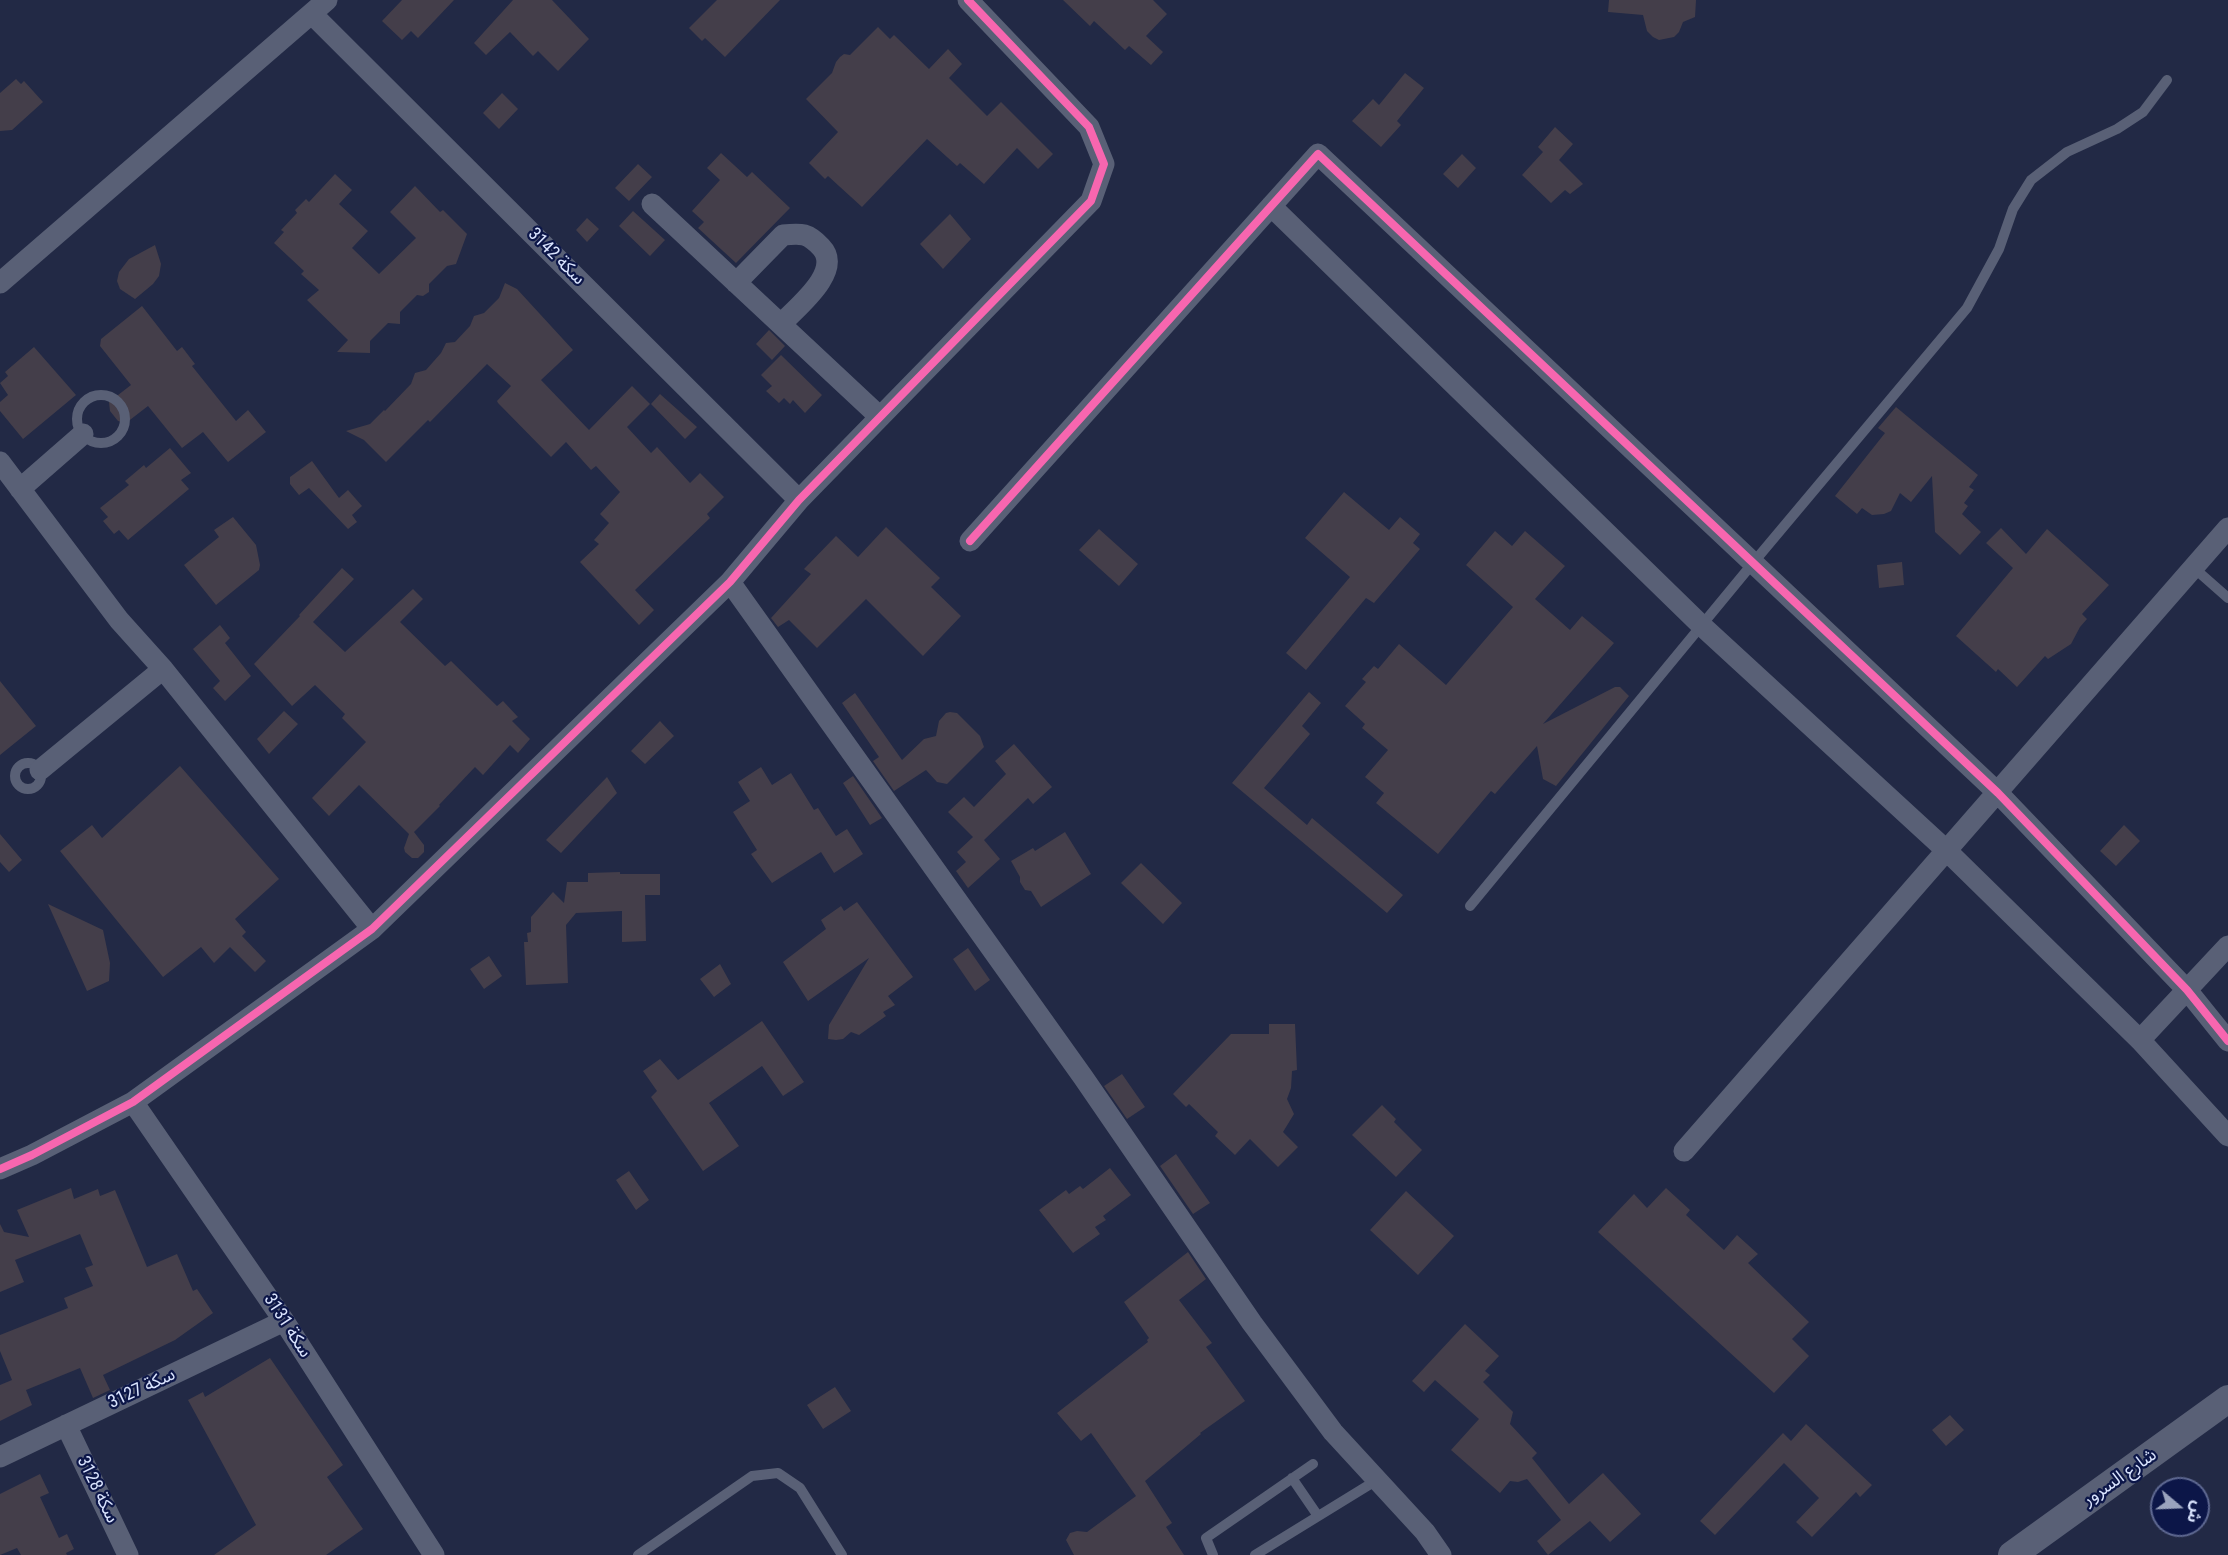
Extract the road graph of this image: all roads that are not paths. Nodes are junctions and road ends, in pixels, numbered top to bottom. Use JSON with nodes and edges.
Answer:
{"nodes":[{"id":1,"x":968,"y":0,"type":"edge"},
{"id":2,"x":319,"y":7,"type":"edge"},
{"id":3,"x":2167,"y":80,"type":"dead end"},
{"id":4,"x":652,"y":204,"type":"dead end"},
{"id":5,"x":1271,"y":206,"type":"junction"},
{"id":6,"x":0,"y":283,"type":"edge"},
{"id":7,"x":736,"y":283,"type":"junction"},
{"id":8,"x":781,"y":324,"type":"junction"},
{"id":9,"x":880,"y":417,"type":"junction"},
{"id":10,"x":83,"y":434,"type":"junction"},
{"id":11,"x":0,"y":462,"type":"edge"},
{"id":12,"x":20,"y":489,"type":"junction"},
{"id":13,"x":799,"y":500,"type":"junction"},
{"id":14,"x":2228,"y":528,"type":"edge"},
{"id":15,"x":970,"y":541,"type":"dead end"},
{"id":16,"x":1753,"y":563,"type":"junction"},
{"id":17,"x":2194,"y":568,"type":"junction"},
{"id":18,"x":730,"y":582,"type":"junction"},
{"id":19,"x":2228,"y":598,"type":"edge"},
{"id":20,"x":1701,"y":625,"type":"junction"},
{"id":21,"x":163,"y":669,"type":"junction"},
{"id":22,"x":40,"y":770,"type":"dead end"},
{"id":23,"x":1998,"y":793,"type":"junction"},
{"id":24,"x":1947,"y":851,"type":"junction"},
{"id":25,"x":1470,"y":906,"type":"dead end"},
{"id":26,"x":372,"y":929,"type":"junction"},
{"id":27,"x":2228,"y":946,"type":"edge"},
{"id":28,"x":2187,"y":990,"type":"junction"},
{"id":29,"x":2140,"y":1040,"type":"junction"},
{"id":30,"x":2228,"y":1041,"type":"edge"},
{"id":31,"x":133,"y":1102,"type":"junction"},
{"id":32,"x":2228,"y":1136,"type":"edge"},
{"id":33,"x":1684,"y":1151,"type":"dead end"},
{"id":34,"x":0,"y":1168,"type":"edge"},
{"id":35,"x":284,"y":1321,"type":"junction"},
{"id":36,"x":2228,"y":1399,"type":"edge"},
{"id":37,"x":66,"y":1425,"type":"junction"},
{"id":38,"x":0,"y":1456,"type":"edge"},
{"id":39,"x":1313,"y":1464,"type":"dead end"},
{"id":40,"x":1292,"y":1478,"type":"junction"},
{"id":41,"x":1377,"y":1480,"type":"junction"},
{"id":42,"x":1318,"y":1516,"type":"junction"},
{"id":43,"x":128,"y":1555,"type":"edge"},
{"id":44,"x":434,"y":1555,"type":"edge"},
{"id":45,"x":638,"y":1555,"type":"edge"},
{"id":46,"x":842,"y":1555,"type":"edge"},
{"id":47,"x":1213,"y":1555,"type":"edge"},
{"id":48,"x":1255,"y":1555,"type":"edge"},
{"id":49,"x":1441,"y":1555,"type":"edge"},
{"id":50,"x":2012,"y":1555,"type":"edge"}],
"edges":[{"from":1,"to":9,"type":"street"},
{"from":2,"to":6,"type":"street"},
{"from":2,"to":13,"type":"street","name":"سكة 3142"},
{"from":3,"to":16,"type":"lane"},
{"from":4,"to":7,"type":"street"},
{"from":5,"to":15,"type":"street"},
{"from":5,"to":16,"type":"street"},
{"from":5,"to":20,"type":"street"},
{"from":7,"to":8,"type":"street"},
{"from":7,"to":8,"type":"street"},
{"from":8,"to":9,"type":"street"},
{"from":9,"to":13,"type":"street"},
{"from":10,"to":10,"type":"lane"},
{"from":10,"to":12,"type":"street"},
{"from":11,"to":12,"type":"street"},
{"from":12,"to":21,"type":"street"},
{"from":13,"to":18,"type":"street"},
{"from":14,"to":17,"type":"street"},
{"from":16,"to":20,"type":"lane"},
{"from":16,"to":23,"type":"street"},
{"from":17,"to":19,"type":"lane"},
{"from":17,"to":23,"type":"street"},
{"from":18,"to":26,"type":"street"},
{"from":18,"to":41,"type":"street"},
{"from":20,"to":24,"type":"street"},
{"from":20,"to":25,"type":"lane"},
{"from":21,"to":22,"type":"street"},
{"from":21,"to":26,"type":"street"},
{"from":23,"to":24,"type":"street"},
{"from":23,"to":28,"type":"street"},
{"from":24,"to":29,"type":"street"},
{"from":24,"to":33,"type":"street"},
{"from":26,"to":31,"type":"street"},
{"from":27,"to":28,"type":"street"},
{"from":28,"to":29,"type":"street"},
{"from":28,"to":30,"type":"street"},
{"from":29,"to":32,"type":"street"},
{"from":31,"to":34,"type":"street"},
{"from":31,"to":35,"type":"street","name":"سكة 3131"},
{"from":35,"to":37,"type":"street","name":"سكة 3127"},
{"from":35,"to":44,"type":"street","name":"سكة 3131"},
{"from":36,"to":50,"type":"street","name":"شارع السرور"},
{"from":37,"to":38,"type":"street","name":"سكة 3127"},
{"from":37,"to":43,"type":"street","name":"سكة 3128"},
{"from":39,"to":40,"type":"lane"},
{"from":40,"to":42,"type":"lane"},
{"from":40,"to":47,"type":"lane"},
{"from":41,"to":42,"type":"lane"},
{"from":41,"to":49,"type":"street"},
{"from":42,"to":48,"type":"lane"},
{"from":45,"to":46,"type":"lane"}]}
